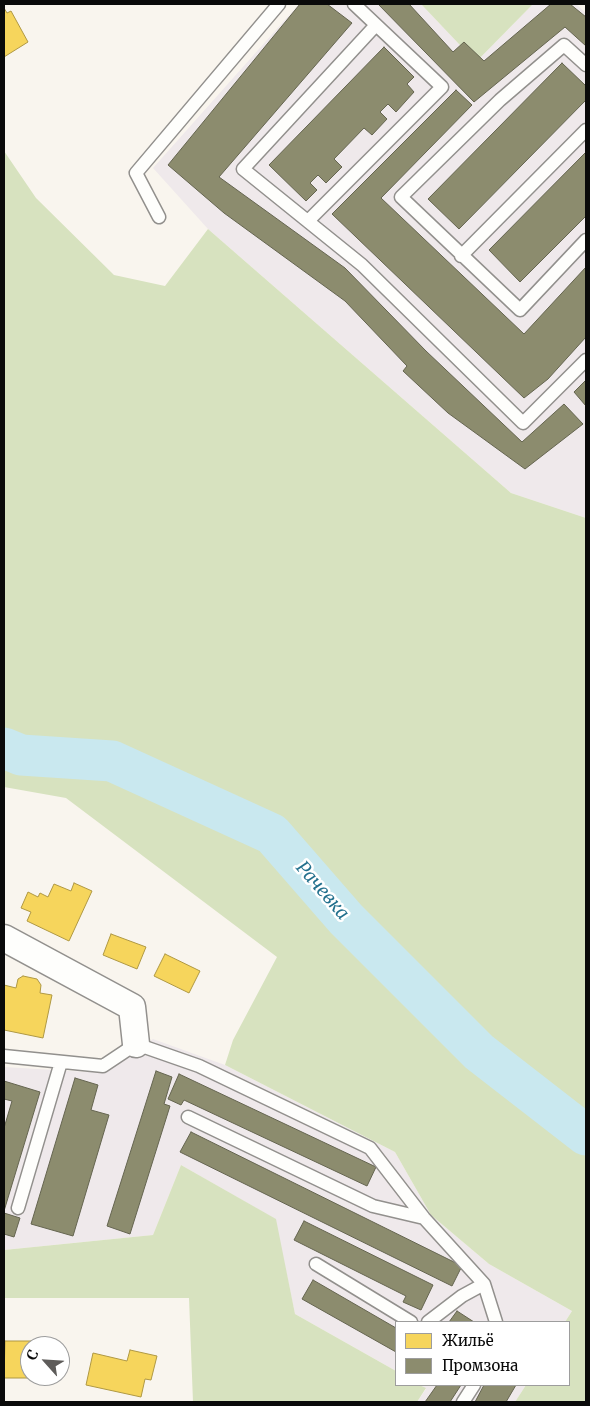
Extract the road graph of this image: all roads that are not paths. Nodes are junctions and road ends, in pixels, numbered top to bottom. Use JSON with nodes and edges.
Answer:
{"nodes":[{"id":1,"x":279,"y":4,"type":"edge"},
{"id":2,"x":354,"y":4,"type":"edge"},
{"id":3,"x":376,"y":25,"type":"junction"},
{"id":4,"x":586,"y":65,"type":"edge"},
{"id":5,"x":586,"y":130,"type":"edge"},
{"id":6,"x":159,"y":217,"type":"dead end"},
{"id":7,"x":308,"y":221,"type":"junction"},
{"id":8,"x":586,"y":240,"type":"edge"},
{"id":9,"x":461,"y":256,"type":"junction"},
{"id":10,"x":586,"y":360,"type":"edge"},
{"id":11,"x":4,"y":938,"type":"edge"},
{"id":12,"x":136,"y":1044,"type":"junction"},
{"id":13,"x":4,"y":1056,"type":"edge"},
{"id":14,"x":61,"y":1062,"type":"junction"},
{"id":15,"x":188,"y":1118,"type":"dead end"},
{"id":16,"x":18,"y":1208,"type":"dead end"},
{"id":17,"x":424,"y":1218,"type":"junction"},
{"id":18,"x":316,"y":1264,"type":"dead end"},
{"id":19,"x":484,"y":1284,"type":"junction"},
{"id":20,"x":409,"y":1321,"type":"edge"},
{"id":21,"x":429,"y":1321,"type":"edge"},
{"id":22,"x":496,"y":1321,"type":"edge"},
{"id":23,"x":473,"y":1386,"type":"edge"},
{"id":24,"x":463,"y":1402,"type":"edge"}],
"edges":[{"from":1,"to":6,"type":"lane"},
{"from":2,"to":3,"type":"lane"},
{"from":3,"to":7,"type":"lane"},
{"from":3,"to":7,"type":"lane"},
{"from":4,"to":9,"type":"lane"},
{"from":5,"to":9,"type":"lane"},
{"from":7,"to":10,"type":"lane"},
{"from":8,"to":9,"type":"lane"},
{"from":11,"to":12,"type":"street"},
{"from":12,"to":14,"type":"lane"},
{"from":12,"to":17,"type":"lane"},
{"from":13,"to":14,"type":"lane"},
{"from":14,"to":16,"type":"lane"},
{"from":15,"to":17,"type":"lane"},
{"from":17,"to":19,"type":"lane"},
{"from":18,"to":20,"type":"lane"},
{"from":19,"to":21,"type":"lane"},
{"from":19,"to":22,"type":"lane"},
{"from":23,"to":24,"type":"lane"}]}
